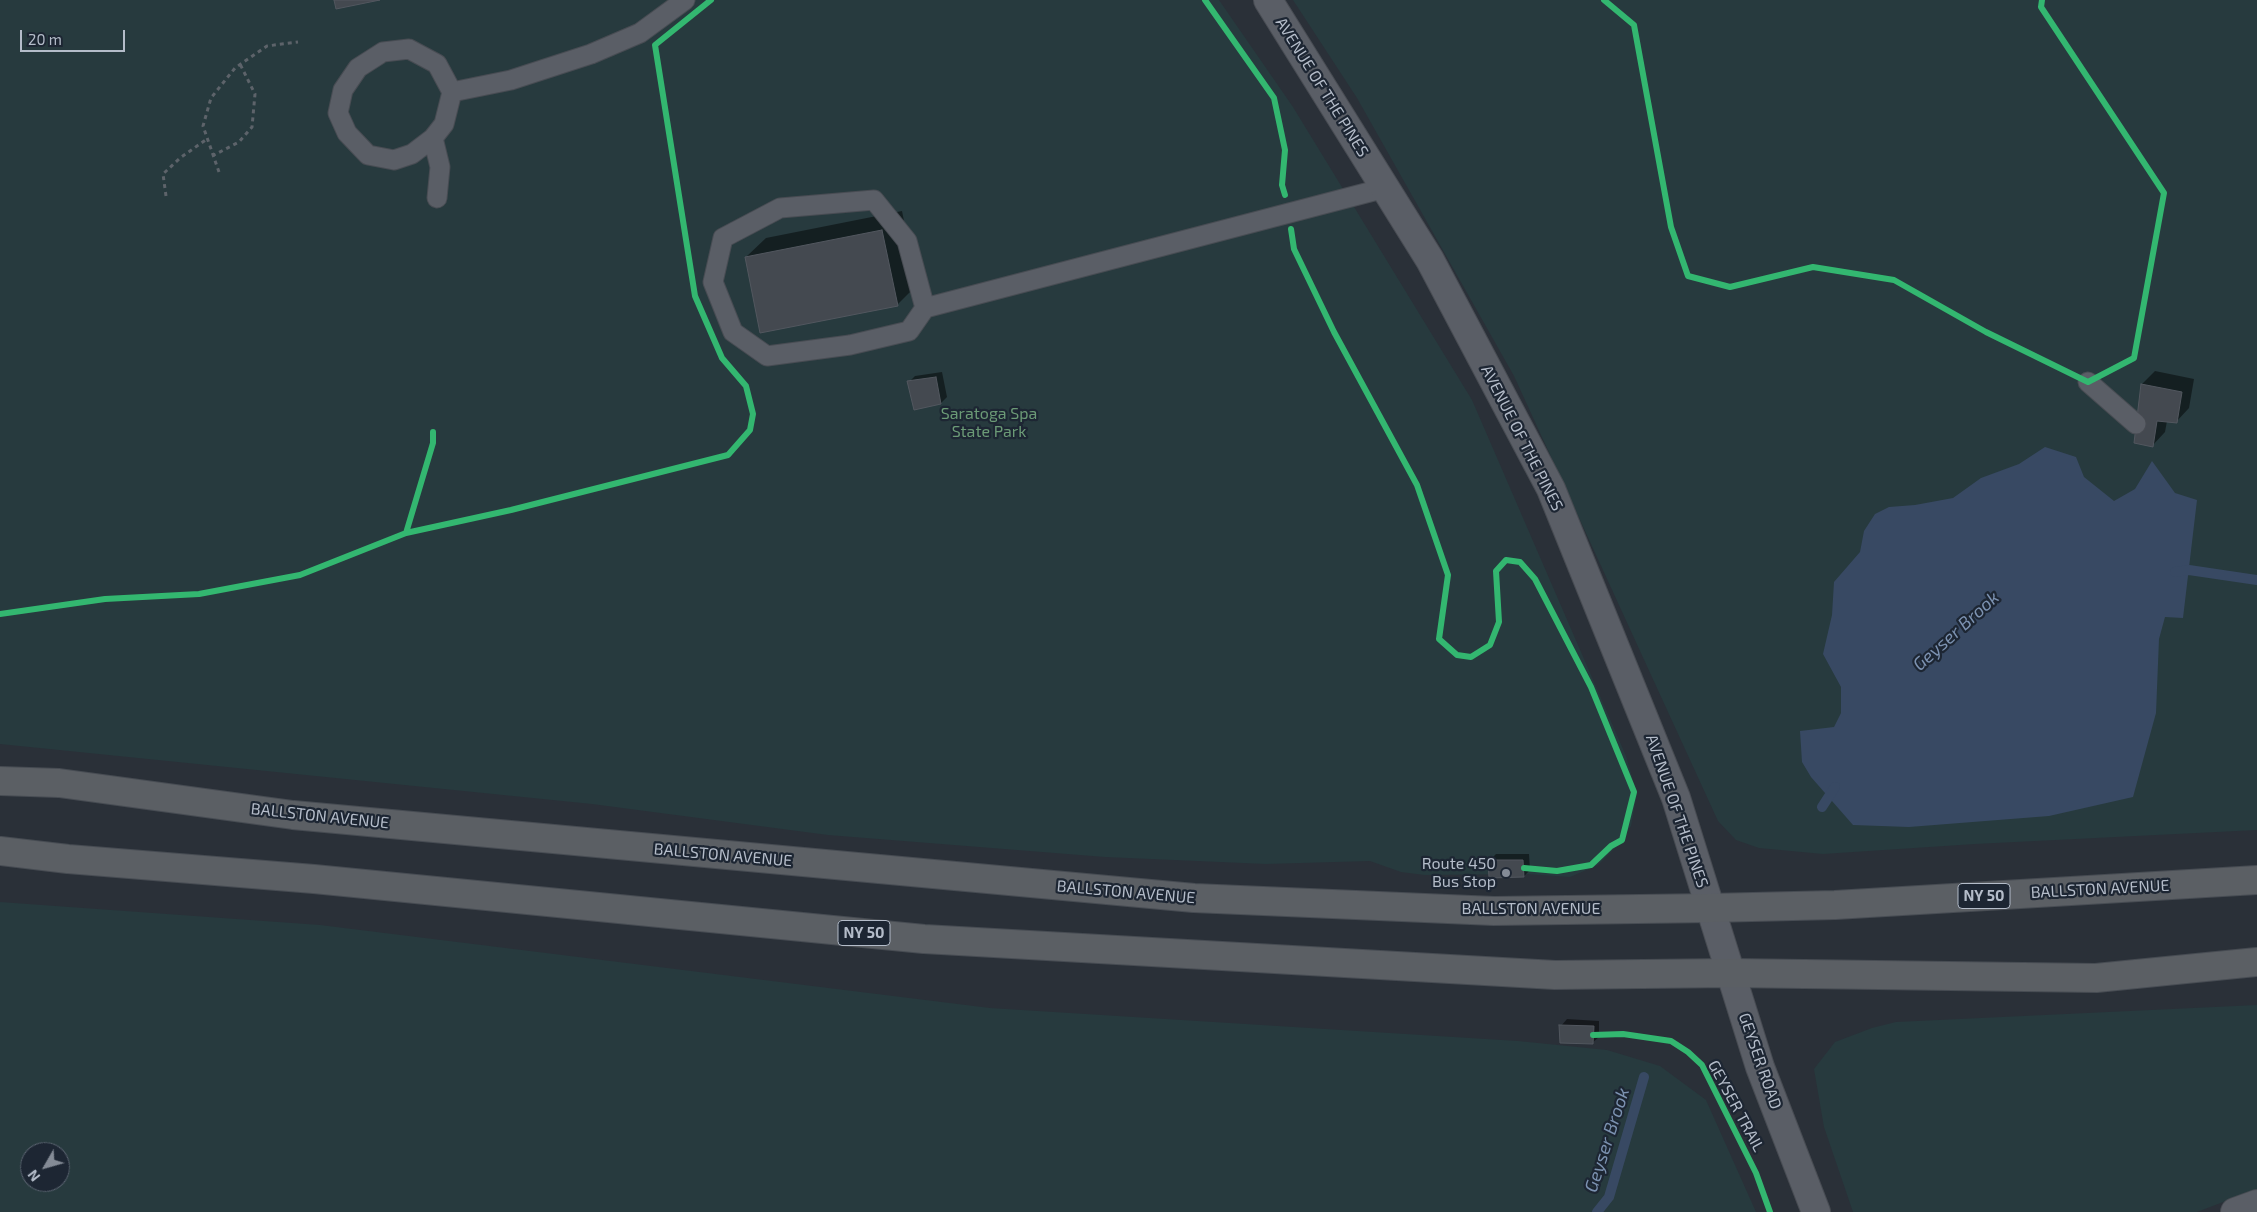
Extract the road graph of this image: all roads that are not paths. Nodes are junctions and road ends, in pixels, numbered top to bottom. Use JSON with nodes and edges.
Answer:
{"nodes":[{"id":1,"x":685,"y":0,"type":"edge"},
{"id":2,"x":1268,"y":0,"type":"edge"},
{"id":3,"x":452,"y":92,"type":"junction"},
{"id":4,"x":433,"y":138,"type":"junction"},
{"id":5,"x":1385,"y":188,"type":"junction"},
{"id":6,"x":437,"y":198,"type":"dead end"},
{"id":7,"x":925,"y":308,"type":"junction"},
{"id":8,"x":2088,"y":382,"type":"dead end"},
{"id":9,"x":2136,"y":424,"type":"dead end"},
{"id":10,"x":0,"y":781,"type":"edge"},
{"id":11,"x":0,"y":851,"type":"edge"},
{"id":12,"x":2257,"y":880,"type":"edge"},
{"id":13,"x":1711,"y":908,"type":"junction"},
{"id":14,"x":2257,"y":962,"type":"edge"},
{"id":15,"x":1731,"y":974,"type":"junction"},
{"id":16,"x":2257,"y":1204,"type":"edge"},
{"id":17,"x":1816,"y":1212,"type":"edge"},
{"id":18,"x":2235,"y":1212,"type":"edge"}],
"edges":[{"from":1,"to":3,"type":"lane"},
{"from":2,"to":5,"type":"street","name":"AVENUE OF THE PINES"},
{"from":3,"to":4,"type":"lane"},
{"from":3,"to":4,"type":"lane"},
{"from":4,"to":6,"type":"lane"},
{"from":5,"to":7,"type":"lane"},
{"from":5,"to":13,"type":"street","name":"AVENUE OF THE PINES"},
{"from":7,"to":7,"type":"lane"},
{"from":8,"to":9,"type":"lane"},
{"from":10,"to":13,"type":"highway","name":"BALLSTON AVENUE","number":"NY 50"},
{"from":11,"to":15,"type":"highway","number":"NY 50"},
{"from":12,"to":13,"type":"highway","name":"BALLSTON AVENUE","number":"NY 50"},
{"from":13,"to":15,"type":"street","name":"GEYSER ROAD"},
{"from":14,"to":15,"type":"highway","number":"NY 50"},
{"from":15,"to":17,"type":"street","name":"GEYSER ROAD"},
{"from":16,"to":18,"type":"street"}]}
